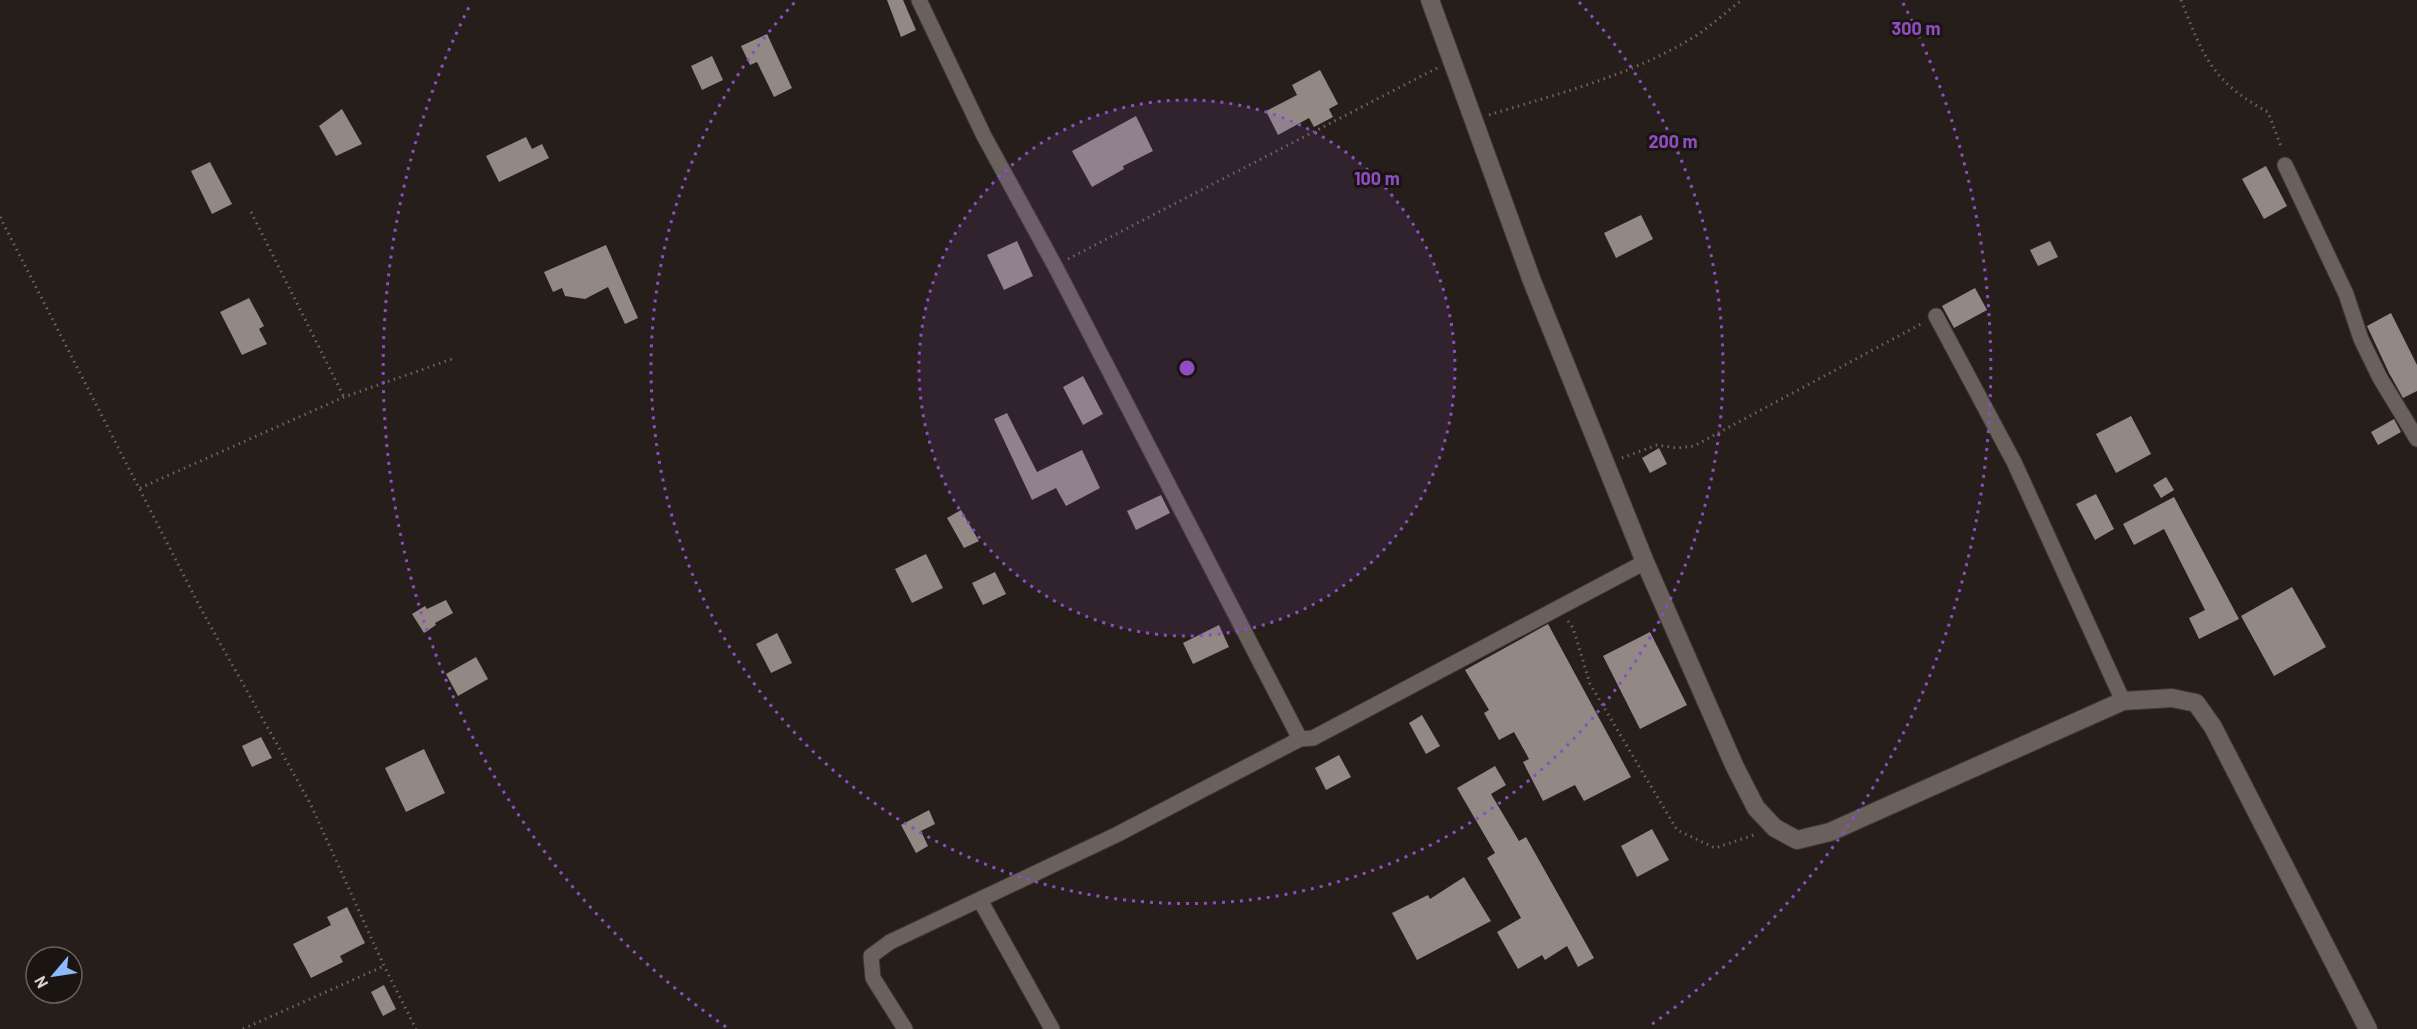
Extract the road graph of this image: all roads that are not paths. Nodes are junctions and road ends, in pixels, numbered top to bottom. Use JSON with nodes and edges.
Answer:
{"nodes":[{"id":1,"x":919,"y":0,"type":"edge"},
{"id":2,"x":1430,"y":0,"type":"edge"},
{"id":3,"x":2285,"y":165,"type":"road end"},
{"id":4,"x":1936,"y":316,"type":"road end"},
{"id":5,"x":2417,"y":439,"type":"edge"},
{"id":6,"x":1645,"y":562,"type":"junction"},
{"id":7,"x":2123,"y":701,"type":"junction"},
{"id":8,"x":1300,"y":739,"type":"junction"},
{"id":9,"x":980,"y":900,"type":"junction"},
{"id":10,"x":905,"y":1029,"type":"edge"},
{"id":11,"x":1052,"y":1029,"type":"edge"},
{"id":12,"x":2368,"y":1029,"type":"edge"}],
"edges":[{"from":1,"to":8,"type":"street"},
{"from":2,"to":6,"type":"street"},
{"from":3,"to":5,"type":"street"},
{"from":4,"to":7,"type":"street"},
{"from":6,"to":7,"type":"street"},
{"from":6,"to":8,"type":"street"},
{"from":7,"to":12,"type":"street"},
{"from":8,"to":9,"type":"street"},
{"from":9,"to":10,"type":"street"},
{"from":9,"to":11,"type":"street"}]}
